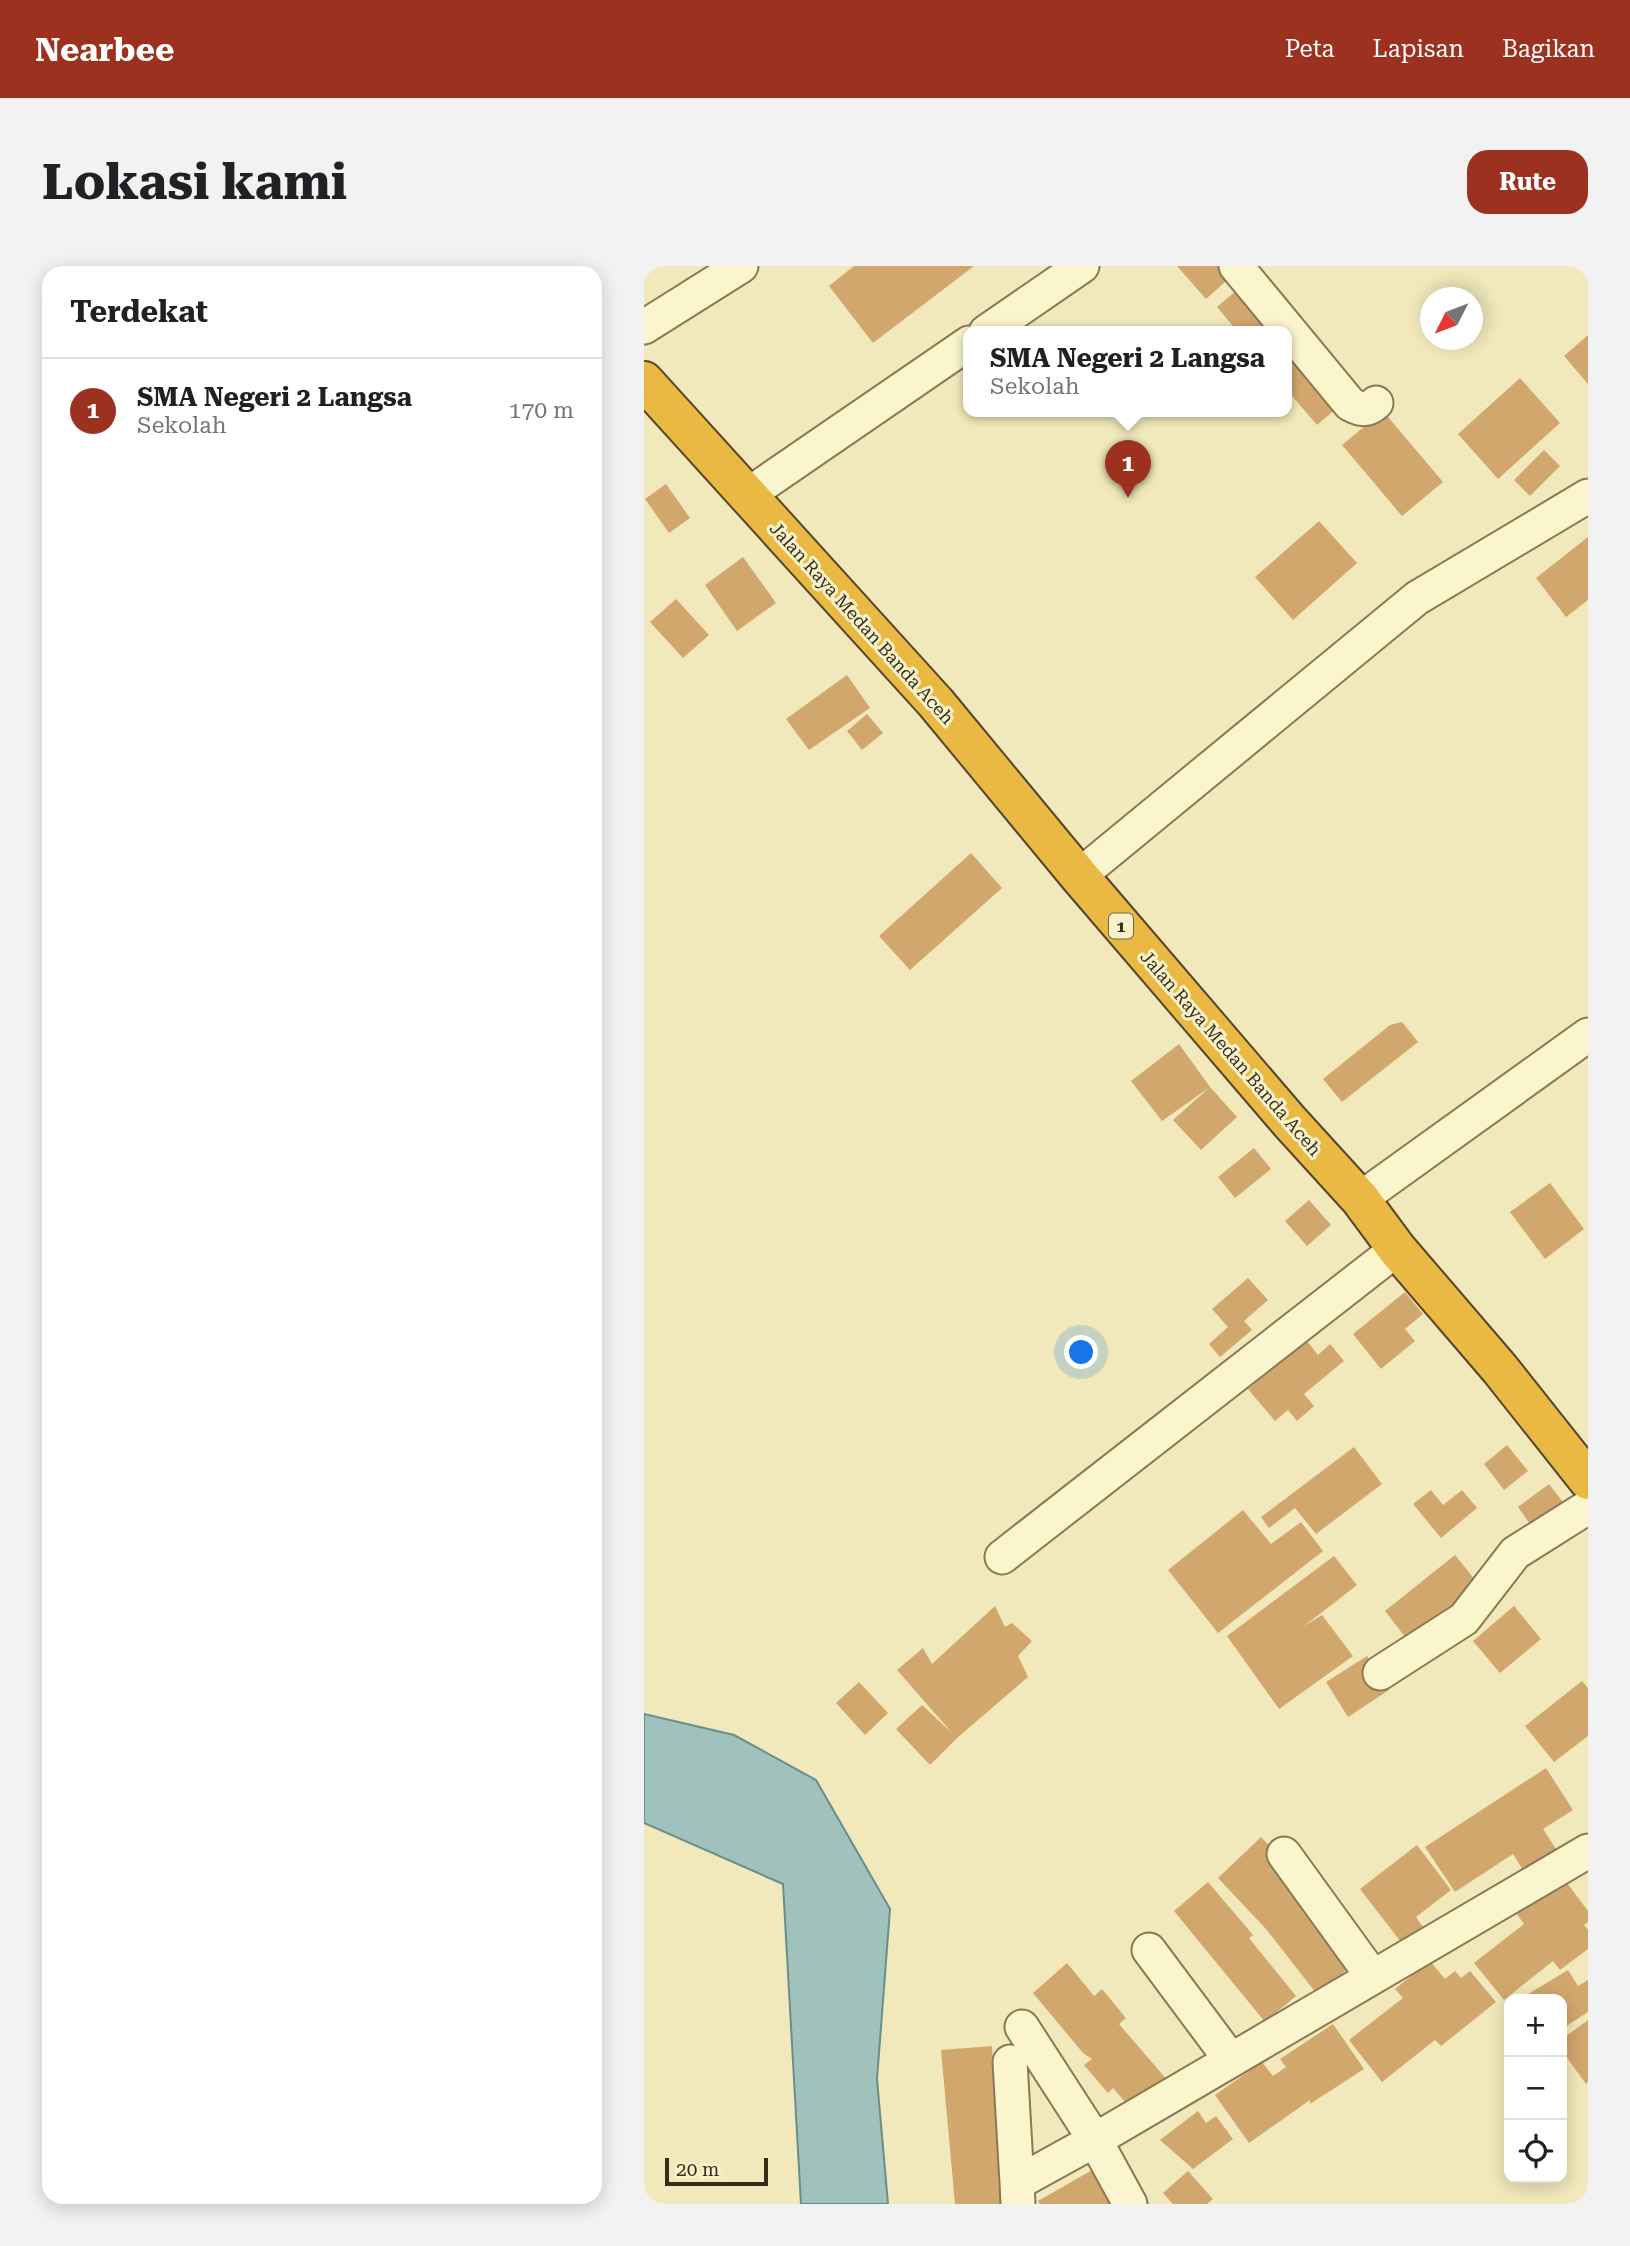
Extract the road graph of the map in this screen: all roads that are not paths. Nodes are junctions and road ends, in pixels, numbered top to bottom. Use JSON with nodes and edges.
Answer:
{"nodes":[{"id":1,"x":741,"y":266,"type":"edge"},
{"id":2,"x":1082,"y":266,"type":"edge"},
{"id":3,"x":1236,"y":266,"type":"edge"},
{"id":4,"x":995,"y":326,"type":"edge"},
{"id":5,"x":1286,"y":326,"type":"edge"},
{"id":6,"x":644,"y":327,"type":"edge"},
{"id":7,"x":1292,"y":334,"type":"edge"},
{"id":8,"x":963,"y":348,"type":"edge"},
{"id":9,"x":644,"y":381,"type":"edge"},
{"id":10,"x":1376,"y":403,"type":"dead end"},
{"id":11,"x":746,"y":496,"type":"junction"},
{"id":12,"x":1588,"y":496,"type":"edge"},
{"id":13,"x":1079,"y":876,"type":"junction"},
{"id":14,"x":1588,"y":1035,"type":"edge"},
{"id":15,"x":1360,"y":1199,"type":"junction"},
{"id":16,"x":1397,"y":1249,"type":"junction"},
{"id":17,"x":1588,"y":1479,"type":"edge"},
{"id":18,"x":1588,"y":1507,"type":"edge"},
{"id":19,"x":1002,"y":1556,"type":"dead end"},
{"id":20,"x":1380,"y":1673,"type":"dead end"},
{"id":21,"x":1588,"y":1851,"type":"edge"},
{"id":22,"x":1284,"y":1854,"type":"dead end"},
{"id":23,"x":1149,"y":1950,"type":"dead end"},
{"id":24,"x":1373,"y":1977,"type":"junction"},
{"id":25,"x":1022,"y":2027,"type":"dead end"},
{"id":26,"x":1231,"y":2060,"type":"junction"},
{"id":27,"x":1010,"y":2062,"type":"dead end"},
{"id":28,"x":1095,"y":2140,"type":"junction"},
{"id":29,"x":1018,"y":2194,"type":"edge"},
{"id":30,"x":1129,"y":2204,"type":"edge"}],
"edges":[{"from":1,"to":6,"type":"street"},
{"from":2,"to":4,"type":"street"},
{"from":3,"to":5,"type":"street"},
{"from":7,"to":10,"type":"street"},
{"from":8,"to":11,"type":"street"},
{"from":9,"to":11,"type":"highway","name":"Jalan Raya Medan Banda Aceh","number":"1"},
{"from":11,"to":13,"type":"highway","name":"Jalan Raya Medan Banda Aceh","number":"1"},
{"from":12,"to":13,"type":"street"},
{"from":13,"to":15,"type":"highway","name":"Jalan Raya Medan Banda Aceh","number":"1"},
{"from":14,"to":15,"type":"street"},
{"from":15,"to":16,"type":"highway","name":"Jalan Raya Medan Banda Aceh","number":"1"},
{"from":16,"to":17,"type":"highway","name":"Jalan Raya Medan Banda Aceh","number":"1"},
{"from":16,"to":19,"type":"street"},
{"from":18,"to":20,"type":"street"},
{"from":21,"to":24,"type":"street"},
{"from":22,"to":24,"type":"street"},
{"from":23,"to":26,"type":"street"},
{"from":24,"to":26,"type":"street"},
{"from":25,"to":28,"type":"street"},
{"from":26,"to":28,"type":"street"},
{"from":27,"to":29,"type":"street"},
{"from":28,"to":29,"type":"street"},
{"from":28,"to":30,"type":"street"}]}
